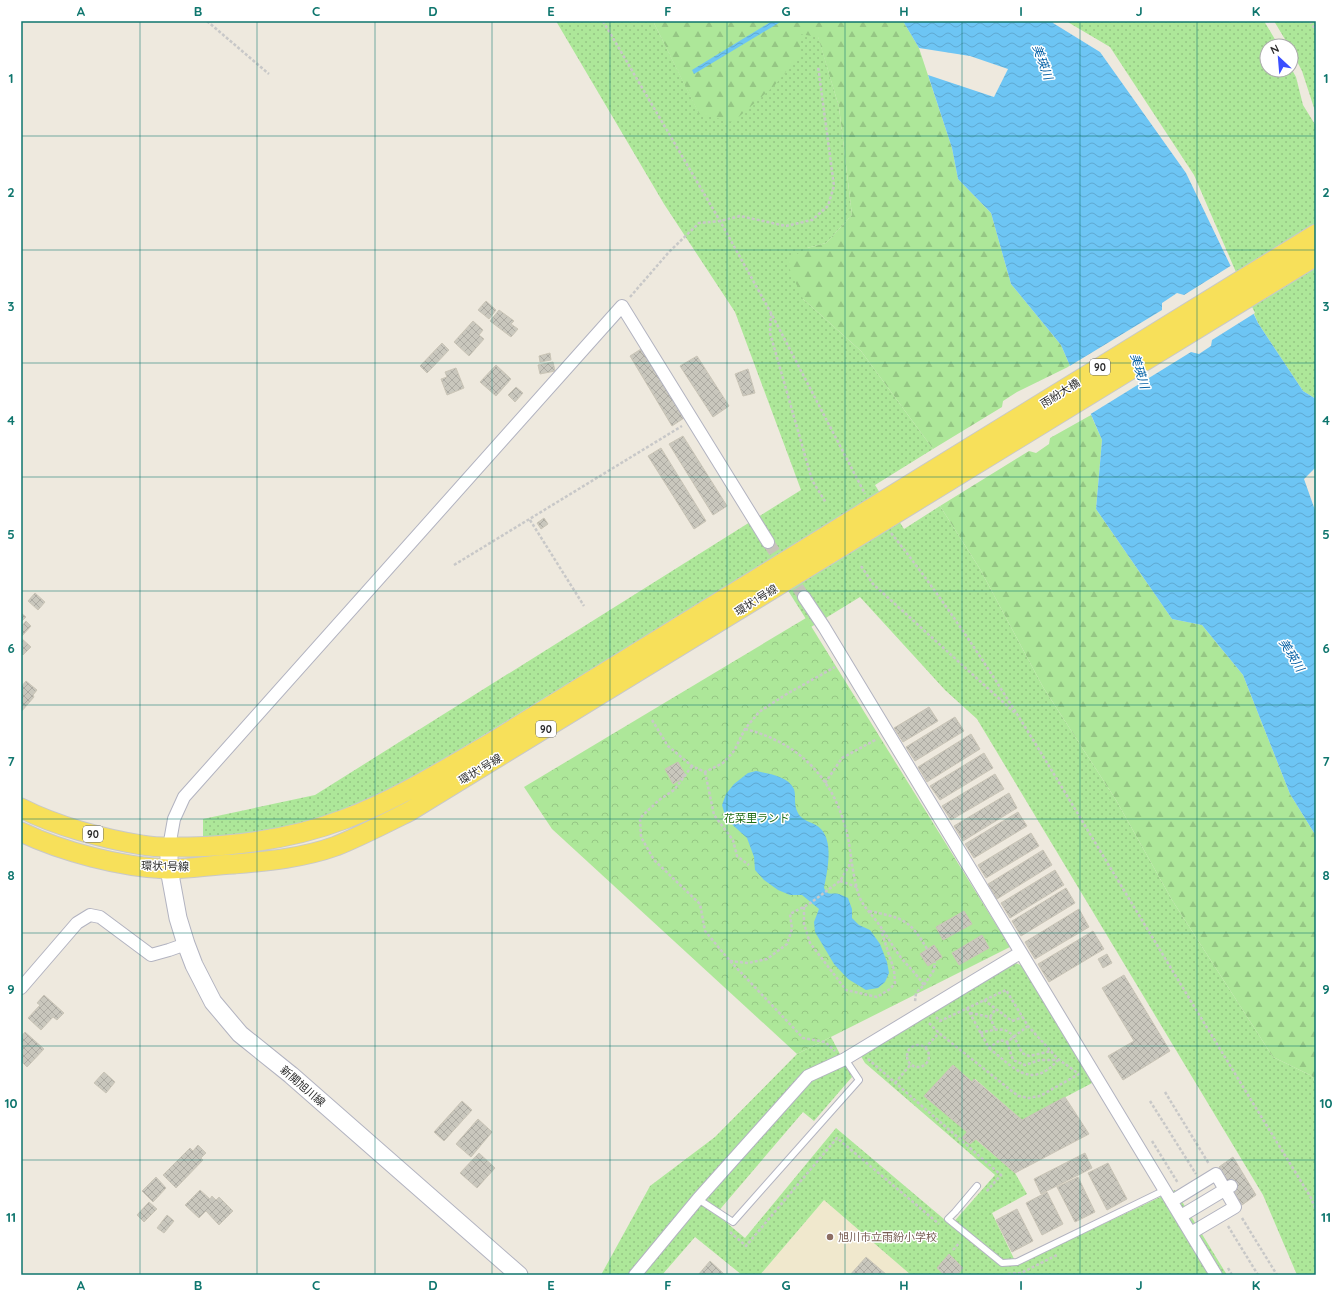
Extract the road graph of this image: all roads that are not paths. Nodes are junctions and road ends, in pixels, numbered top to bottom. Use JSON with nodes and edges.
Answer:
{"nodes":[{"id":1,"x":1316,"y":234,"type":"edge"},
{"id":2,"x":1316,"y":256,"type":"edge"},
{"id":3,"x":884,"y":512,"type":"junction"},
{"id":4,"x":768,"y":542,"type":"tunnel mouth"},
{"id":5,"x":804,"y":597,"type":"tunnel mouth"},
{"id":6,"x":21,"y":808,"type":"edge"},
{"id":7,"x":21,"y":832,"type":"edge"},
{"id":8,"x":169,"y":847,"type":"junction"},
{"id":9,"x":169,"y":869,"type":"junction"},
{"id":10,"x":186,"y":944,"type":"junction"},
{"id":11,"x":1020,"y":953,"type":"junction"},
{"id":12,"x":21,"y":988,"type":"edge"},
{"id":13,"x":846,"y":1061,"type":"junction"},
{"id":14,"x":1202,"y":1183,"type":"junction"},
{"id":15,"x":977,"y":1186,"type":"dead end"},
{"id":16,"x":1228,"y":1188,"type":"junction"},
{"id":17,"x":1165,"y":1190,"type":"junction"},
{"id":18,"x":1211,"y":1198,"type":"junction"},
{"id":19,"x":698,"y":1199,"type":"junction"},
{"id":20,"x":1172,"y":1201,"type":"junction"},
{"id":21,"x":1221,"y":1215,"type":"junction"},
{"id":22,"x":1181,"y":1216,"type":"junction"},
{"id":23,"x":1191,"y":1233,"type":"junction"},
{"id":24,"x":519,"y":1275,"type":"edge"},
{"id":25,"x":635,"y":1275,"type":"edge"},
{"id":26,"x":1216,"y":1275,"type":"edge"}],
"edges":[{"from":1,"to":3,"type":"main road","name":"雨紛大橋","number":"90"},
{"from":2,"to":3,"type":"main road","name":"雨紛大橋","number":"90"},
{"from":3,"to":8,"type":"main road","name":"環状1号線","number":"90"},
{"from":3,"to":9,"type":"main road","name":"環状1号線","number":"90"},
{"from":4,"to":8,"type":"street"},
{"from":5,"to":11,"type":"street"},
{"from":6,"to":8,"type":"main road","name":"環状1号線","number":"90"},
{"from":7,"to":9,"type":"main road","name":"環状1号線","number":"90"},
{"from":8,"to":9,"type":"main road","name":"新開旭川線"},
{"from":9,"to":10,"type":"main road","name":"新開旭川線"},
{"from":10,"to":12,"type":"street"},
{"from":10,"to":24,"type":"main road","name":"新開旭川線"},
{"from":11,"to":13,"type":"street"},
{"from":11,"to":17,"type":"street"},
{"from":13,"to":19,"type":"street"},
{"from":13,"to":19,"type":"lane"},
{"from":14,"to":16,"type":"street"},
{"from":14,"to":18,"type":"street"},
{"from":14,"to":20,"type":"street"},
{"from":15,"to":17,"type":"lane"},
{"from":16,"to":18,"type":"street"},
{"from":16,"to":21,"type":"street"},
{"from":17,"to":20,"type":"street"},
{"from":18,"to":21,"type":"street"},
{"from":18,"to":22,"type":"street"},
{"from":19,"to":25,"type":"street"},
{"from":20,"to":22,"type":"street"},
{"from":21,"to":23,"type":"street"},
{"from":22,"to":23,"type":"street"},
{"from":23,"to":26,"type":"street"}]}
